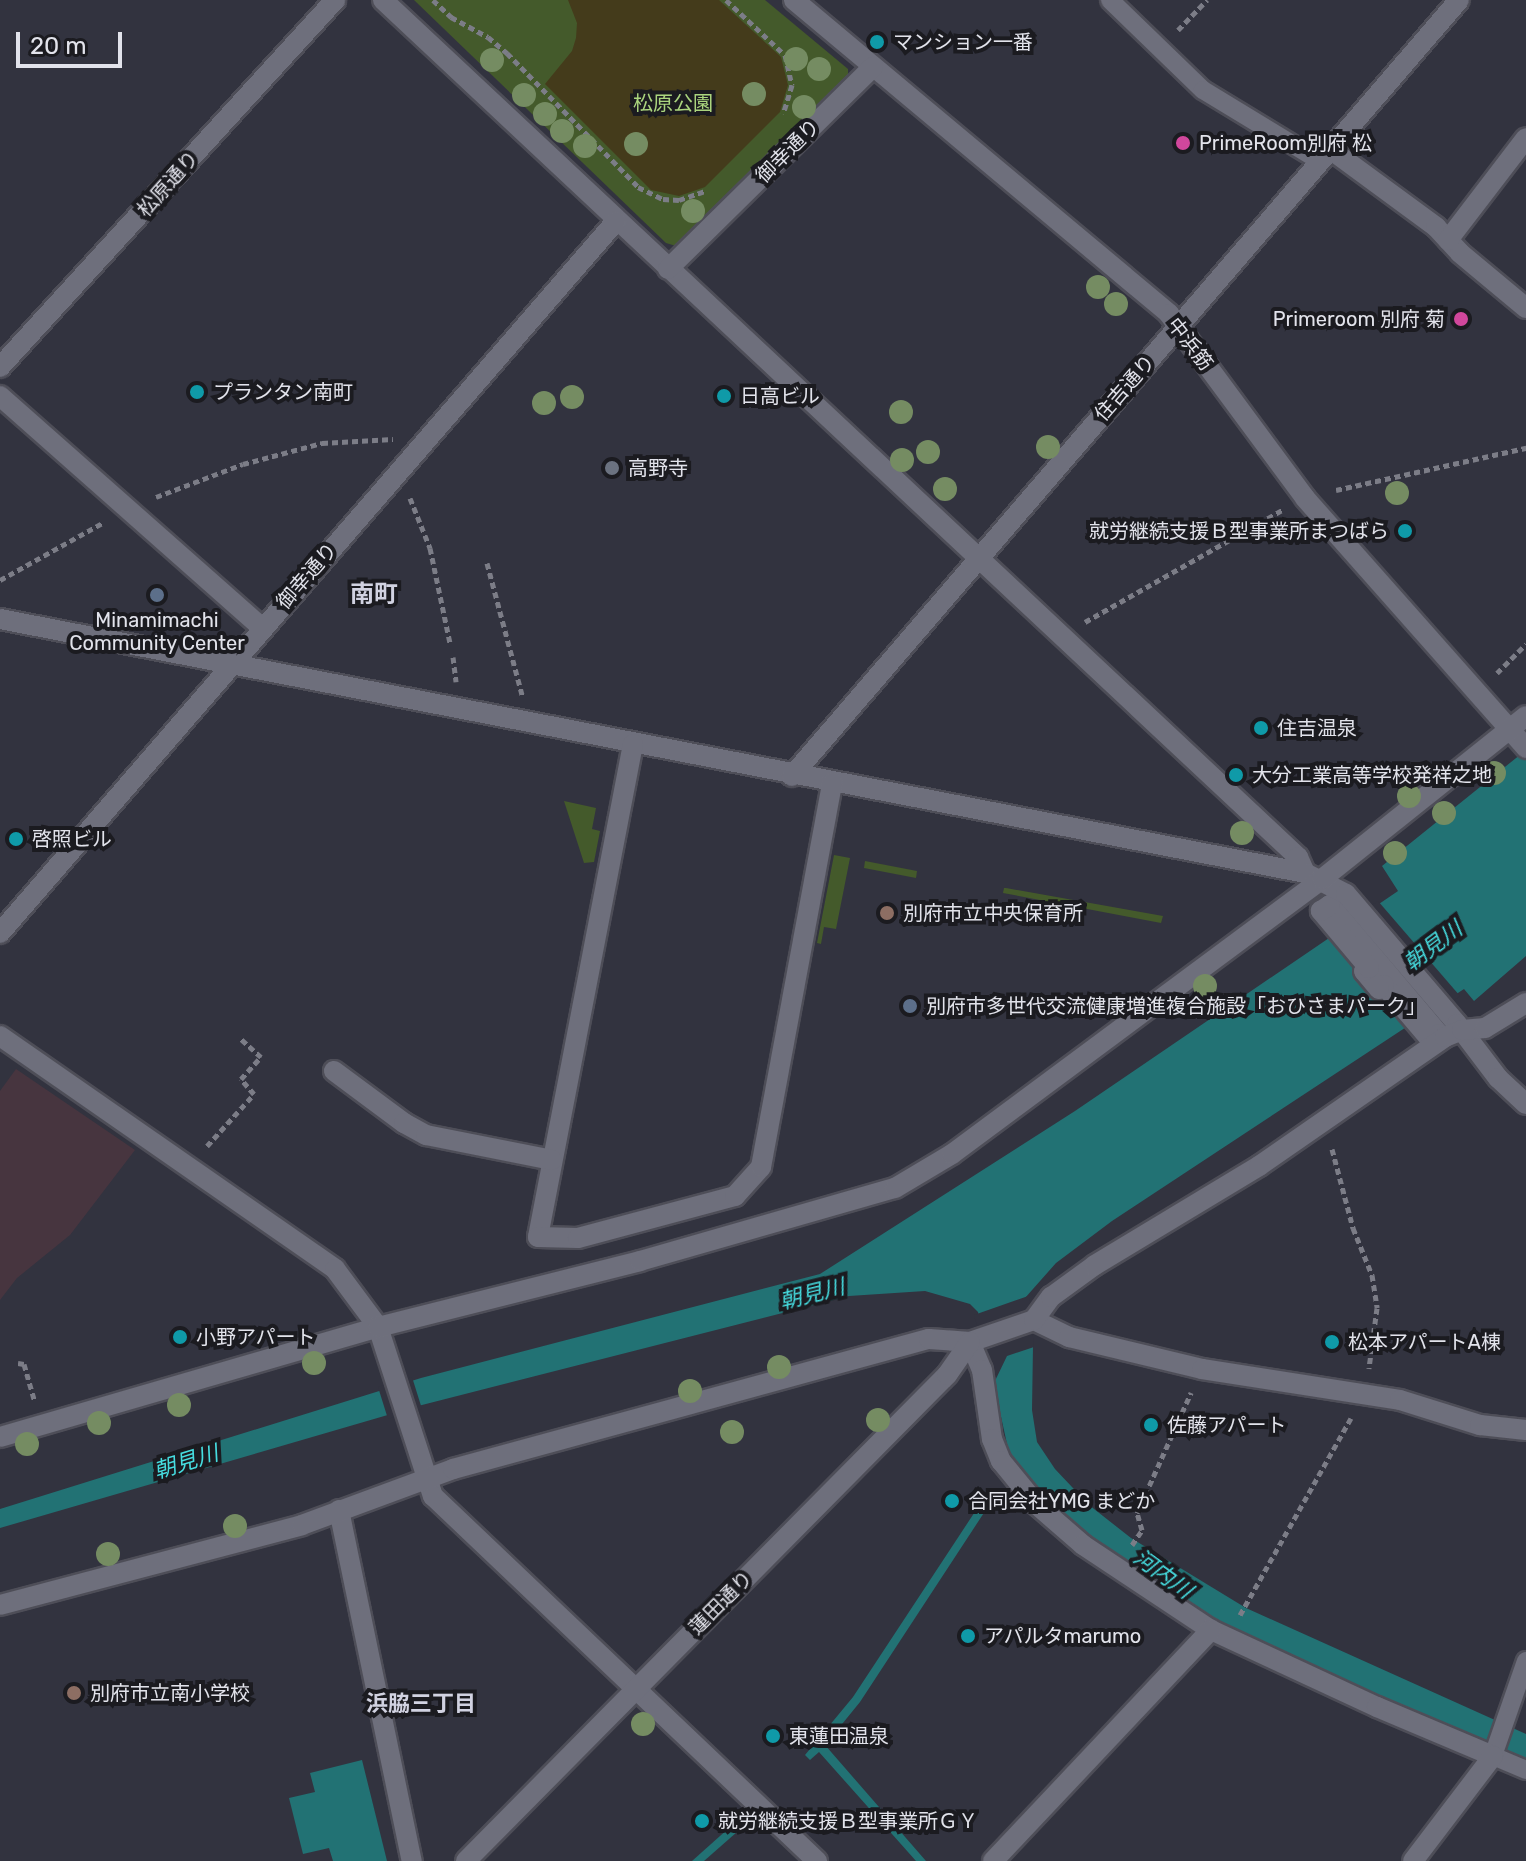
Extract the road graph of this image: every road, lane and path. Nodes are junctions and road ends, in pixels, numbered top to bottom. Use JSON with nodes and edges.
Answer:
{"nodes":[{"id":1,"x":335,"y":0,"type":"edge"},
{"id":2,"x":383,"y":0,"type":"edge"},
{"id":3,"x":433,"y":0,"type":"edge"},
{"id":4,"x":726,"y":0,"type":"edge"},
{"id":5,"x":1110,"y":0,"type":"edge"},
{"id":6,"x":1207,"y":0,"type":"edge"},
{"id":7,"x":1459,"y":0,"type":"edge"},
{"id":8,"x":798,"y":1,"type":"edge"},
{"id":9,"x":1158,"y":50,"type":"junction"},
{"id":10,"x":873,"y":67,"type":"junction"},
{"id":11,"x":773,"y":125,"type":"dead end"},
{"id":12,"x":1526,"y":138,"type":"edge"},
{"id":13,"x":1325,"y":155,"type":"junction"},
{"id":14,"x":707,"y":190,"type":"dead end"},
{"id":15,"x":616,"y":221,"type":"junction"},
{"id":16,"x":1448,"y":240,"type":"junction"},
{"id":17,"x":668,"y":269,"type":"junction"},
{"id":18,"x":1526,"y":308,"type":"edge"},
{"id":19,"x":1178,"y":325,"type":"junction"},
{"id":20,"x":0,"y":367,"type":"edge"},
{"id":21,"x":0,"y":396,"type":"edge"},
{"id":22,"x":418,"y":448,"type":"junction"},
{"id":23,"x":1526,"y":448,"type":"edge"},
{"id":24,"x":397,"y":473,"type":"junction"},
{"id":25,"x":1305,"y":498,"type":"junction"},
{"id":26,"x":129,"y":510,"type":"junction"},
{"id":27,"x":978,"y":558,"type":"junction"},
{"id":28,"x":487,"y":563,"type":"dead end"},
{"id":29,"x":0,"y":580,"type":"edge"},
{"id":30,"x":0,"y":619,"type":"edge"},
{"id":31,"x":262,"y":628,"type":"junction"},
{"id":32,"x":1066,"y":640,"type":"junction"},
{"id":33,"x":450,"y":643,"type":"dead end"},
{"id":34,"x":1526,"y":644,"type":"edge"},
{"id":35,"x":230,"y":665,"type":"junction"},
{"id":36,"x":1477,"y":694,"type":"junction"},
{"id":37,"x":1526,"y":716,"type":"edge"},
{"id":38,"x":526,"y":723,"type":"junction"},
{"id":39,"x":1511,"y":731,"type":"junction"},
{"id":40,"x":633,"y":744,"type":"junction"},
{"id":41,"x":1526,"y":748,"type":"edge"},
{"id":42,"x":792,"y":776,"type":"junction"},
{"id":43,"x":832,"y":783,"type":"junction"},
{"id":44,"x":1314,"y":876,"type":"junction"},
{"id":45,"x":0,"y":933,"type":"edge"},
{"id":46,"x":1526,"y":1003,"type":"edge"},
{"id":47,"x":1453,"y":1029,"type":"junction"},
{"id":48,"x":0,"y":1036,"type":"edge"},
{"id":49,"x":241,"y":1039,"type":"dead end"},
{"id":50,"x":334,"y":1071,"type":"dead end"},
{"id":51,"x":1526,"y":1104,"type":"edge"},
{"id":52,"x":1325,"y":1121,"type":"junction"},
{"id":53,"x":552,"y":1160,"type":"junction"},
{"id":54,"x":188,"y":1168,"type":"junction"},
{"id":55,"x":1034,"y":1320,"type":"junction"},
{"id":56,"x":380,"y":1334,"type":"junction"},
{"id":57,"x":975,"y":1340,"type":"junction"},
{"id":58,"x":18,"y":1363,"type":"dead end"},
{"id":59,"x":1202,"y":1369,"type":"junction"},
{"id":60,"x":1364,"y":1394,"type":"junction"},
{"id":61,"x":41,"y":1425,"type":"junction"},
{"id":62,"x":1526,"y":1430,"type":"edge"},
{"id":63,"x":0,"y":1437,"type":"edge"},
{"id":64,"x":426,"y":1479,"type":"junction"},
{"id":65,"x":339,"y":1510,"type":"junction"},
{"id":66,"x":1136,"y":1539,"type":"dead end"},
{"id":67,"x":0,"y":1605,"type":"edge"},
{"id":68,"x":1246,"y":1607,"type":"dead end"},
{"id":69,"x":1211,"y":1630,"type":"junction"},
{"id":70,"x":1526,"y":1661,"type":"edge"},
{"id":71,"x":634,"y":1691,"type":"junction"},
{"id":72,"x":1494,"y":1753,"type":"junction"},
{"id":73,"x":1526,"y":1770,"type":"edge"},
{"id":74,"x":412,"y":1861,"type":"edge"},
{"id":75,"x":466,"y":1861,"type":"edge"},
{"id":76,"x":817,"y":1861,"type":"edge"},
{"id":77,"x":993,"y":1861,"type":"edge"},
{"id":78,"x":1413,"y":1861,"type":"edge"}],
"edges":[{"from":1,"to":20,"type":"street","name":"松原通り"},
{"from":2,"to":15,"type":"street"},
{"from":3,"to":14,"type":"path"},
{"from":4,"to":11,"type":"path"},
{"from":5,"to":9,"type":"lane"},
{"from":6,"to":9,"type":"path"},
{"from":7,"to":13,"type":"street","name":"住吉通り"},
{"from":8,"to":10,"type":"street","name":"中浜筋"},
{"from":9,"to":13,"type":"lane"},
{"from":10,"to":17,"type":"street","name":"御幸通り"},
{"from":10,"to":19,"type":"street","name":"中浜筋"},
{"from":12,"to":16,"type":"street"},
{"from":13,"to":16,"type":"street"},
{"from":13,"to":19,"type":"street","name":"住吉通り"},
{"from":15,"to":17,"type":"street"},
{"from":15,"to":22,"type":"street","name":"御幸通り"},
{"from":16,"to":18,"type":"street"},
{"from":17,"to":27,"type":"street"},
{"from":19,"to":25,"type":"street","name":"中浜筋"},
{"from":19,"to":27,"type":"street","name":"住吉通り"},
{"from":21,"to":26,"type":"street"},
{"from":22,"to":24,"type":"street","name":"御幸通り"},
{"from":22,"to":26,"type":"path"},
{"from":23,"to":25,"type":"path"},
{"from":24,"to":31,"type":"street","name":"御幸通り"},
{"from":24,"to":33,"type":"path"},
{"from":25,"to":32,"type":"path"},
{"from":25,"to":36,"type":"street","name":"中浜筋"},
{"from":26,"to":29,"type":"path"},
{"from":26,"to":31,"type":"street"},
{"from":27,"to":32,"type":"street"},
{"from":27,"to":42,"type":"street","name":"住吉通り"},
{"from":28,"to":38,"type":"path"},
{"from":30,"to":35,"type":"street"},
{"from":31,"to":35,"type":"street","name":"御幸通り"},
{"from":32,"to":44,"type":"street"},
{"from":34,"to":36,"type":"path"},
{"from":35,"to":38,"type":"street"},
{"from":35,"to":45,"type":"street","name":"御幸通り"},
{"from":36,"to":39,"type":"street","name":"中浜筋"},
{"from":37,"to":39,"type":"street"},
{"from":38,"to":40,"type":"street"},
{"from":39,"to":41,"type":"street","name":"中浜筋"},
{"from":39,"to":44,"type":"street"},
{"from":40,"to":42,"type":"street"},
{"from":40,"to":53,"type":"street"},
{"from":42,"to":43,"type":"street"},
{"from":43,"to":44,"type":"street"},
{"from":43,"to":53,"type":"street"},
{"from":44,"to":47,"type":"street"},
{"from":44,"to":56,"type":"street"},
{"from":46,"to":47,"type":"street"},
{"from":47,"to":47,"type":"street"},
{"from":47,"to":51,"type":"street"},
{"from":47,"to":52,"type":"street"},
{"from":48,"to":54,"type":"street"},
{"from":49,"to":54,"type":"path"},
{"from":50,"to":53,"type":"street"},
{"from":52,"to":55,"type":"street"},
{"from":52,"to":60,"type":"path"},
{"from":54,"to":56,"type":"street"},
{"from":55,"to":57,"type":"street"},
{"from":55,"to":59,"type":"street"},
{"from":56,"to":61,"type":"street"},
{"from":56,"to":64,"type":"street"},
{"from":57,"to":64,"type":"street"},
{"from":57,"to":69,"type":"street"},
{"from":57,"to":71,"type":"street","name":"蓮田通り"},
{"from":58,"to":61,"type":"path"},
{"from":59,"to":60,"type":"street"},
{"from":59,"to":66,"type":"path"},
{"from":60,"to":62,"type":"street"},
{"from":60,"to":68,"type":"path"},
{"from":61,"to":63,"type":"street"},
{"from":64,"to":65,"type":"street"},
{"from":64,"to":71,"type":"street"},
{"from":65,"to":67,"type":"street"},
{"from":65,"to":74,"type":"street"},
{"from":69,"to":72,"type":"street"},
{"from":69,"to":77,"type":"street"},
{"from":70,"to":72,"type":"lane"},
{"from":71,"to":75,"type":"street","name":"蓮田通り"},
{"from":71,"to":76,"type":"street"},
{"from":72,"to":73,"type":"lane"},
{"from":72,"to":78,"type":"street"}]}
